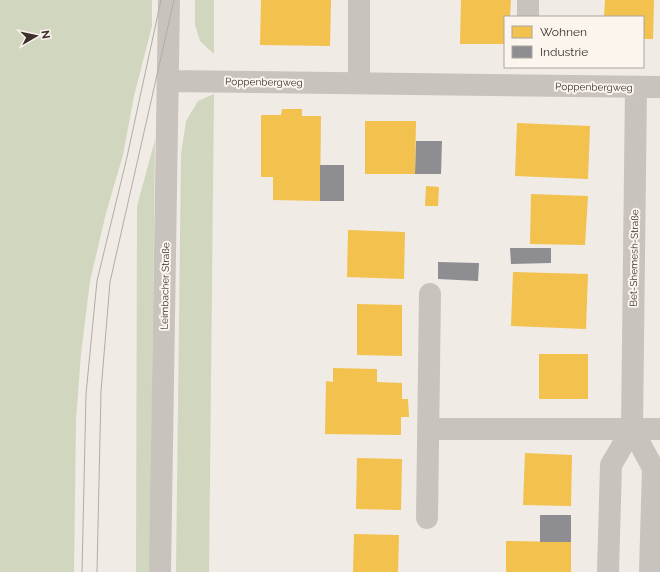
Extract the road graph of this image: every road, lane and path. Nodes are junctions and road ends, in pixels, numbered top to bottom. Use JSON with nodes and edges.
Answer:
{"nodes":[{"id":1,"x":169,"y":0,"type":"edge"},
{"id":2,"x":359,"y":0,"type":"edge"},
{"id":3,"x":528,"y":0,"type":"edge"},
{"id":4,"x":528,"y":16,"type":"edge"},
{"id":5,"x":527,"y":77,"type":"edge"},
{"id":6,"x":168,"y":81,"type":"junction"},
{"id":7,"x":359,"y":83,"type":"junction"},
{"id":8,"x":636,"y":87,"type":"junction"},
{"id":9,"x":660,"y":87,"type":"edge"},
{"id":10,"x":430,"y":294,"type":"dead end"},
{"id":11,"x":428,"y":429,"type":"junction"},
{"id":12,"x":632,"y":429,"type":"junction"},
{"id":13,"x":660,"y":429,"type":"edge"},
{"id":14,"x":427,"y":518,"type":"dead end"},
{"id":15,"x":160,"y":572,"type":"edge"},
{"id":16,"x":608,"y":572,"type":"edge"},
{"id":17,"x":650,"y":572,"type":"edge"}],
"edges":[{"from":1,"to":6,"type":"street","name":"Leimbacher Straße"},
{"from":2,"to":7,"type":"street"},
{"from":3,"to":4,"type":"street"},
{"from":5,"to":7,"type":"street","name":"Poppenbergweg"},
{"from":5,"to":8,"type":"street","name":"Poppenbergweg"},
{"from":6,"to":7,"type":"street","name":"Poppenbergweg"},
{"from":6,"to":15,"type":"street","name":"Leimbacher Straße"},
{"from":8,"to":9,"type":"street","name":"Poppenbergweg"},
{"from":8,"to":12,"type":"street","name":"Bet-Shemesh-Straße"},
{"from":10,"to":11,"type":"street"},
{"from":11,"to":12,"type":"street"},
{"from":11,"to":14,"type":"street"},
{"from":12,"to":13,"type":"street"},
{"from":12,"to":16,"type":"street","name":"Bet-Shemesh-Straße"},
{"from":12,"to":17,"type":"street","name":"Bet-Shemesh-Straße"}]}
